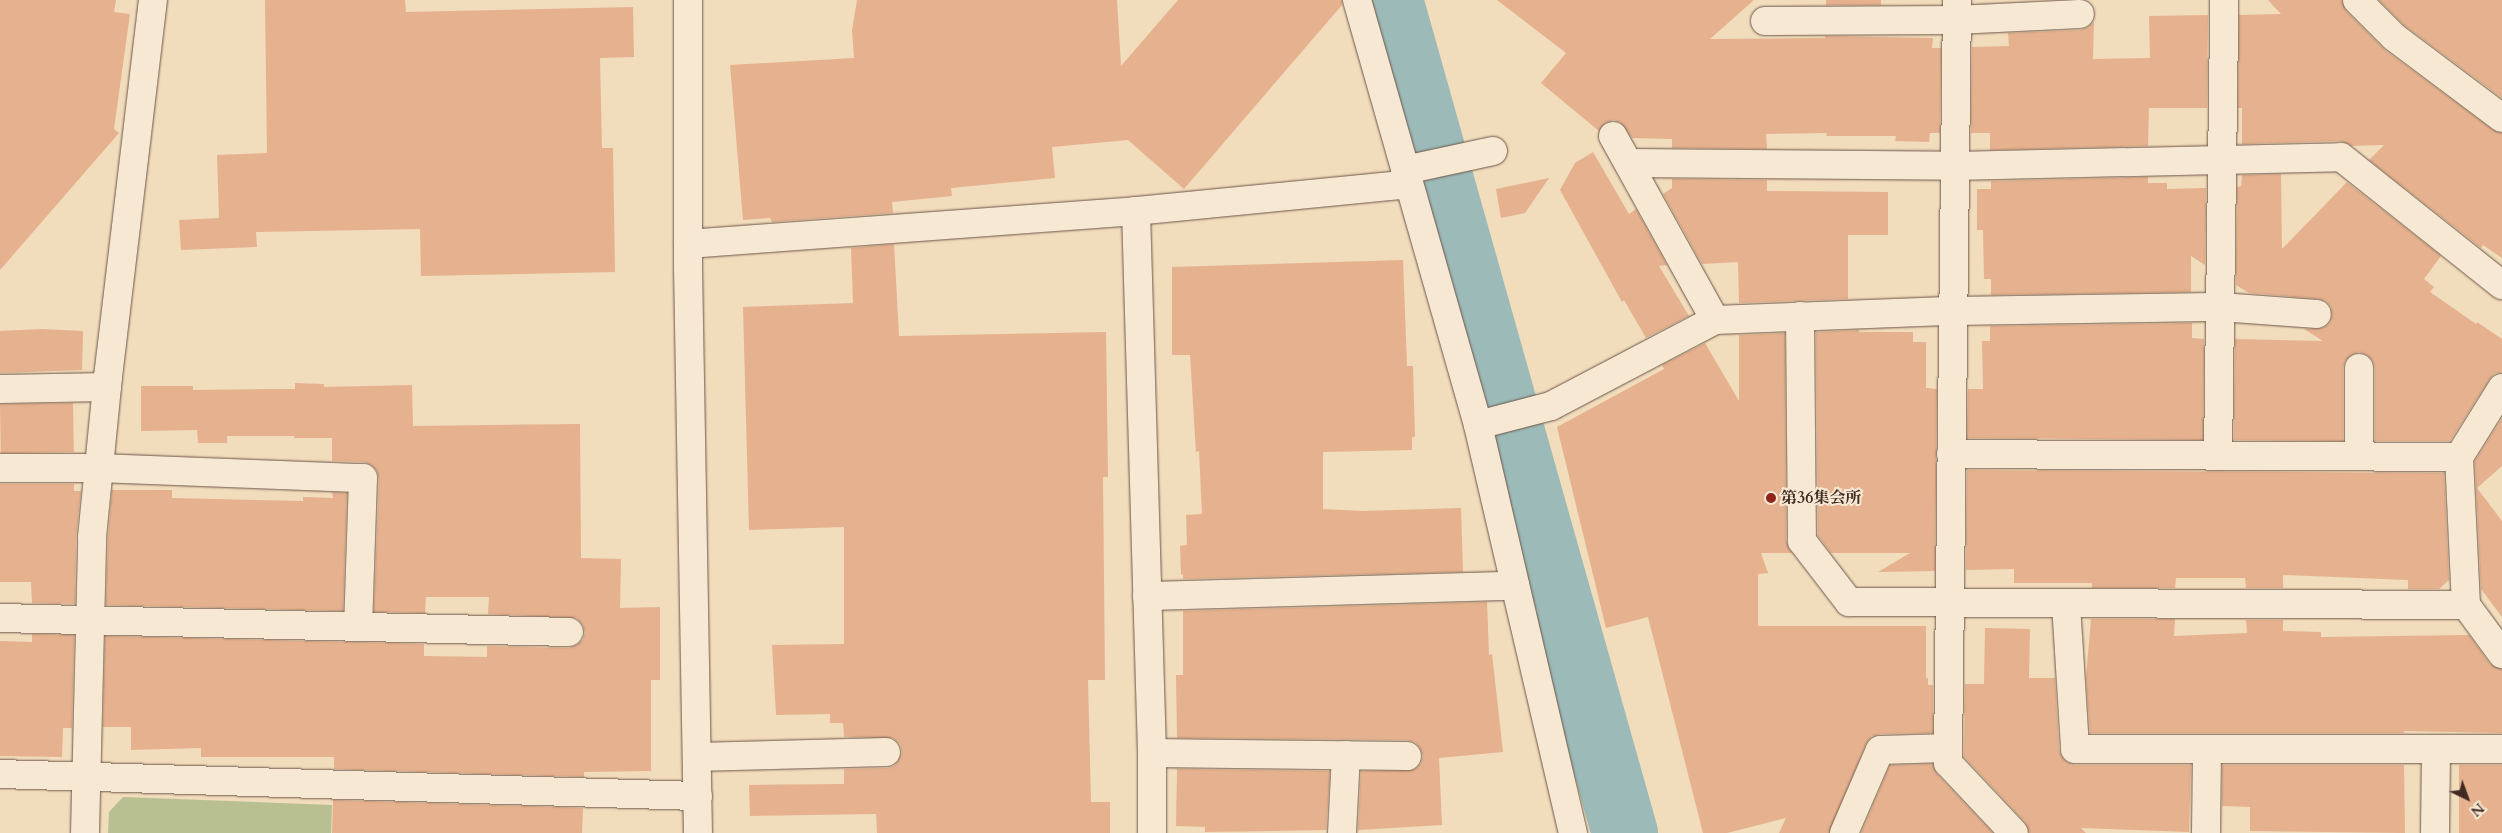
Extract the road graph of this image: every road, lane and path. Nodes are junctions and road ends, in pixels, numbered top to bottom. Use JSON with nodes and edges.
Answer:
{"nodes":[{"id":1,"x":153,"y":0,"type":"edge"},
{"id":2,"x":688,"y":0,"type":"edge"},
{"id":3,"x":1357,"y":0,"type":"edge"},
{"id":4,"x":2224,"y":0,"type":"edge"},
{"id":5,"x":2357,"y":0,"type":"edge"},
{"id":6,"x":1957,"y":10,"type":"edge"},
{"id":7,"x":2080,"y":14,"type":"dead end"},
{"id":8,"x":1765,"y":21,"type":"dead end"},
{"id":9,"x":2502,"y":118,"type":"edge"},
{"id":10,"x":1613,"y":136,"type":"dead end"},
{"id":11,"x":1481,"y":153,"type":"dead end"},
{"id":12,"x":2222,"y":160,"type":"junction"},
{"id":13,"x":1629,"y":163,"type":"junction"},
{"id":14,"x":1955,"y":166,"type":"junction"},
{"id":15,"x":1413,"y":173,"type":"junction"},
{"id":16,"x":1136,"y":211,"type":"junction"},
{"id":17,"x":688,"y":244,"type":"junction"},
{"id":18,"x":2502,"y":285,"type":"edge"},
{"id":19,"x":2220,"y":307,"type":"junction"},
{"id":20,"x":1954,"y":311,"type":"junction"},
{"id":21,"x":2317,"y":314,"type":"dead end"},
{"id":22,"x":1800,"y":316,"type":"junction"},
{"id":23,"x":1715,"y":320,"type":"junction"},
{"id":24,"x":2359,"y":368,"type":"dead end"},
{"id":25,"x":107,"y":387,"type":"junction"},
{"id":26,"x":2502,"y":388,"type":"edge"},
{"id":27,"x":0,"y":389,"type":"edge"},
{"id":28,"x":1478,"y":425,"type":"junction"},
{"id":29,"x":1951,"y":454,"type":"junction"},
{"id":30,"x":2218,"y":456,"type":"junction"},
{"id":31,"x":2359,"y":456,"type":"junction"},
{"id":32,"x":2459,"y":457,"type":"junction"},
{"id":33,"x":0,"y":468,"type":"edge"},
{"id":34,"x":99,"y":468,"type":"junction"},
{"id":35,"x":1515,"y":586,"type":"junction"},
{"id":36,"x":1147,"y":596,"type":"junction"},
{"id":37,"x":1950,"y":604,"type":"junction"},
{"id":38,"x":2066,"y":604,"type":"junction"},
{"id":39,"x":2466,"y":605,"type":"junction"},
{"id":40,"x":0,"y":618,"type":"edge"},
{"id":41,"x":91,"y":621,"type":"junction"},
{"id":42,"x":358,"y":627,"type":"junction"},
{"id":43,"x":569,"y":632,"type":"dead end"},
{"id":44,"x":2502,"y":654,"type":"edge"},
{"id":45,"x":1948,"y":748,"type":"junction"},
{"id":46,"x":2207,"y":749,"type":"junction"},
{"id":47,"x":2436,"y":749,"type":"junction"},
{"id":48,"x":2502,"y":749,"type":"edge"},
{"id":49,"x":886,"y":752,"type":"dead end"},
{"id":50,"x":1152,"y":753,"type":"junction"},
{"id":51,"x":1346,"y":755,"type":"junction"},
{"id":52,"x":1407,"y":756,"type":"dead end"},
{"id":53,"x":697,"y":757,"type":"junction"},
{"id":54,"x":0,"y":774,"type":"edge"},
{"id":55,"x":88,"y":777,"type":"junction"},
{"id":56,"x":698,"y":796,"type":"junction"},
{"id":57,"x":85,"y":833,"type":"edge"},
{"id":58,"x":698,"y":833,"type":"edge"},
{"id":59,"x":1152,"y":833,"type":"edge"},
{"id":60,"x":1342,"y":833,"type":"edge"},
{"id":61,"x":1573,"y":833,"type":"edge"},
{"id":62,"x":1844,"y":833,"type":"edge"},
{"id":63,"x":2014,"y":833,"type":"edge"},
{"id":64,"x":2206,"y":833,"type":"edge"},
{"id":65,"x":2435,"y":833,"type":"edge"}],
"edges":[{"from":1,"to":25,"type":"street"},
{"from":2,"to":17,"type":"street"},
{"from":3,"to":15,"type":"street"},
{"from":4,"to":12,"type":"street"},
{"from":5,"to":9,"type":"street"},
{"from":6,"to":7,"type":"street"},
{"from":6,"to":8,"type":"street"},
{"from":6,"to":14,"type":"street"},
{"from":10,"to":13,"type":"street"},
{"from":11,"to":15,"type":"street"},
{"from":12,"to":14,"type":"street"},
{"from":12,"to":18,"type":"street"},
{"from":12,"to":19,"type":"street"},
{"from":13,"to":14,"type":"street"},
{"from":13,"to":23,"type":"street"},
{"from":14,"to":20,"type":"street"},
{"from":15,"to":16,"type":"street"},
{"from":15,"to":28,"type":"street"},
{"from":16,"to":17,"type":"street"},
{"from":16,"to":36,"type":"street"},
{"from":17,"to":53,"type":"street"},
{"from":19,"to":20,"type":"street"},
{"from":19,"to":21,"type":"street"},
{"from":19,"to":30,"type":"street"},
{"from":20,"to":22,"type":"street"},
{"from":20,"to":29,"type":"street"},
{"from":22,"to":23,"type":"street"},
{"from":22,"to":37,"type":"street"},
{"from":23,"to":28,"type":"street"},
{"from":24,"to":31,"type":"street"},
{"from":25,"to":27,"type":"street"},
{"from":25,"to":34,"type":"street"},
{"from":26,"to":32,"type":"street"},
{"from":28,"to":35,"type":"street"},
{"from":29,"to":30,"type":"street"},
{"from":29,"to":37,"type":"street"},
{"from":30,"to":31,"type":"street"},
{"from":31,"to":32,"type":"street"},
{"from":32,"to":39,"type":"street"},
{"from":33,"to":34,"type":"street"},
{"from":34,"to":41,"type":"street"},
{"from":34,"to":42,"type":"street"},
{"from":35,"to":36,"type":"street"},
{"from":35,"to":61,"type":"street"},
{"from":36,"to":50,"type":"street"},
{"from":37,"to":38,"type":"street"},
{"from":37,"to":45,"type":"street"},
{"from":38,"to":39,"type":"street"},
{"from":38,"to":46,"type":"street"},
{"from":39,"to":44,"type":"street"},
{"from":40,"to":41,"type":"street"},
{"from":41,"to":42,"type":"street"},
{"from":41,"to":55,"type":"street"},
{"from":42,"to":43,"type":"street"},
{"from":45,"to":62,"type":"street"},
{"from":45,"to":63,"type":"street"},
{"from":46,"to":47,"type":"street"},
{"from":46,"to":64,"type":"street"},
{"from":47,"to":48,"type":"street"},
{"from":47,"to":65,"type":"street"},
{"from":49,"to":53,"type":"street"},
{"from":50,"to":51,"type":"street"},
{"from":50,"to":59,"type":"street"},
{"from":51,"to":52,"type":"street"},
{"from":51,"to":60,"type":"street"},
{"from":53,"to":56,"type":"street"},
{"from":54,"to":55,"type":"street"},
{"from":55,"to":56,"type":"street"},
{"from":55,"to":57,"type":"street"},
{"from":56,"to":58,"type":"street"}]}
